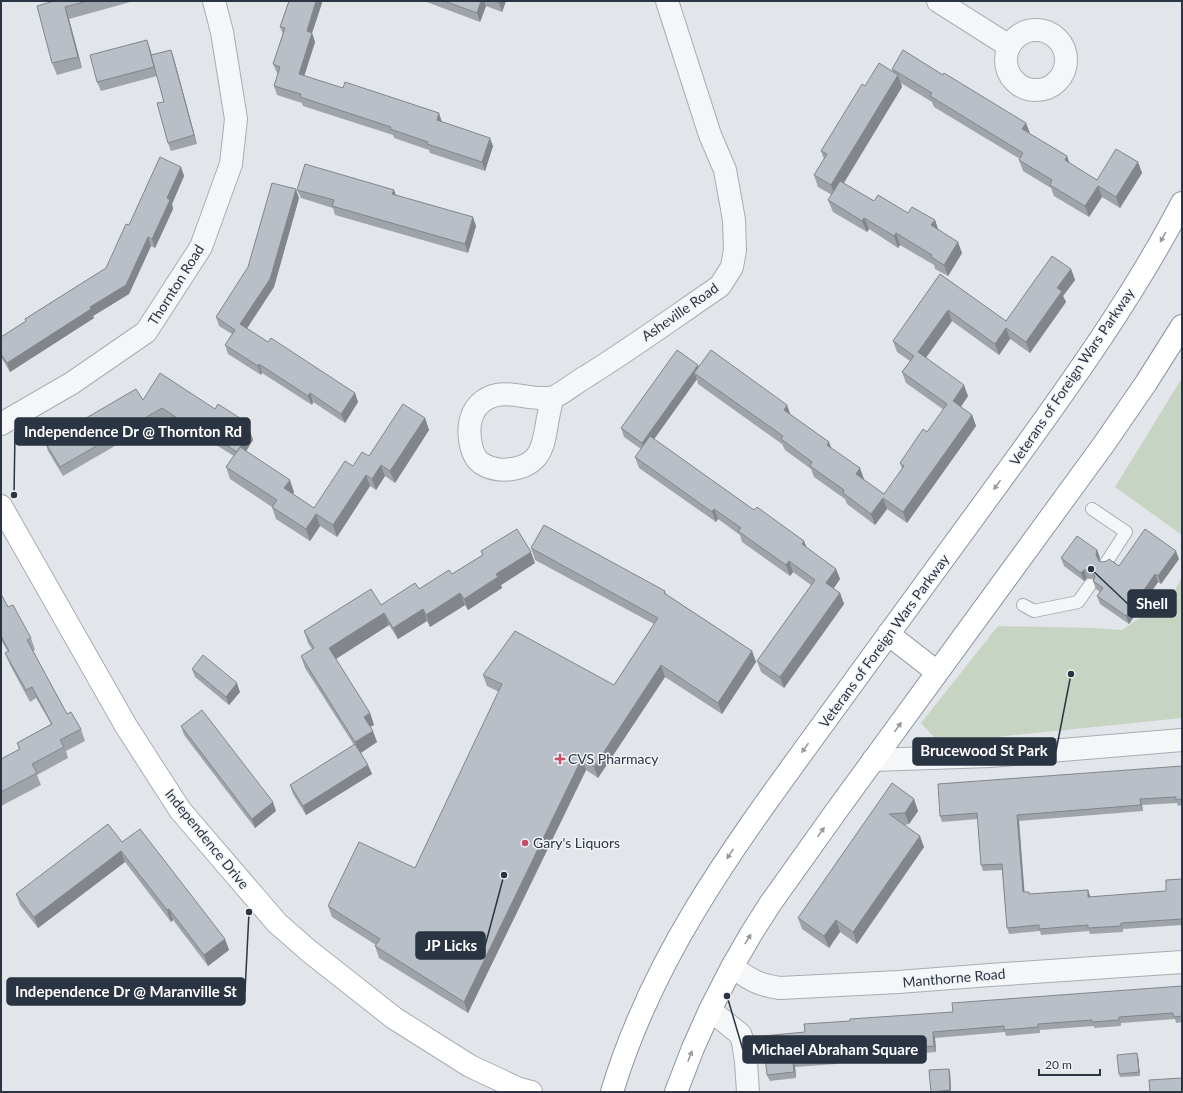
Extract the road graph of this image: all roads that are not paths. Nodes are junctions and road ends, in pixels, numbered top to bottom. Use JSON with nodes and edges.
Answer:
{"nodes":[{"id":1,"x":214,"y":1,"type":"edge"},
{"id":2,"x":668,"y":1,"type":"edge"},
{"id":3,"x":938,"y":1,"type":"edge"},
{"id":4,"x":1009,"y":46,"type":"dead end"},
{"id":5,"x":1182,"y":203,"type":"edge"},
{"id":6,"x":1182,"y":326,"type":"edge"},
{"id":7,"x":552,"y":398,"type":"dead end"},
{"id":8,"x":1,"y":424,"type":"edge"},
{"id":9,"x":1,"y":506,"type":"edge"},
{"id":10,"x":1092,"y":509,"type":"dead end"},
{"id":11,"x":1106,"y":563,"type":"edge"},
{"id":12,"x":1090,"y":585,"type":"edge"},
{"id":13,"x":1023,"y":605,"type":"dead end"},
{"id":14,"x":888,"y":634,"type":"junction"},
{"id":15,"x":937,"y":672,"type":"junction"},
{"id":16,"x":1182,"y":740,"type":"edge"},
{"id":17,"x":873,"y":760,"type":"junction"},
{"id":18,"x":1182,"y":962,"type":"edge"},
{"id":19,"x":732,"y":967,"type":"junction"},
{"id":20,"x":710,"y":1010,"type":"junction"},
{"id":21,"x":531,"y":1092,"type":"edge"},
{"id":22,"x":612,"y":1092,"type":"edge"},
{"id":23,"x":676,"y":1092,"type":"edge"},
{"id":24,"x":748,"y":1092,"type":"edge"}],
"edges":[{"from":1,"to":8,"type":"street","name":"Thornton Road"},
{"from":2,"to":7,"type":"street","name":"Asheville Road"},
{"from":3,"to":4,"type":"street"},
{"from":5,"to":14,"type":"main road","name":"Veterans of Foreign Wars Parkway","one_way":true},
{"from":6,"to":15,"type":"main road"},
{"from":9,"to":21,"type":"main road","name":"Independence Drive"},
{"from":10,"to":11,"type":"lane"},
{"from":12,"to":13,"type":"lane"},
{"from":14,"to":15,"type":"main road"},
{"from":14,"to":22,"type":"main road","name":"Veterans of Foreign Wars Parkway","one_way":true},
{"from":17,"to":15,"type":"main road","one_way":true},
{"from":16,"to":17,"type":"street"},
{"from":19,"to":17,"type":"main road","one_way":true},
{"from":18,"to":19,"type":"street","name":"Manthorne Road"},
{"from":19,"to":20,"type":"main road"},
{"from":23,"to":20,"type":"main road","one_way":true},
{"from":20,"to":24,"type":"street"}]}
